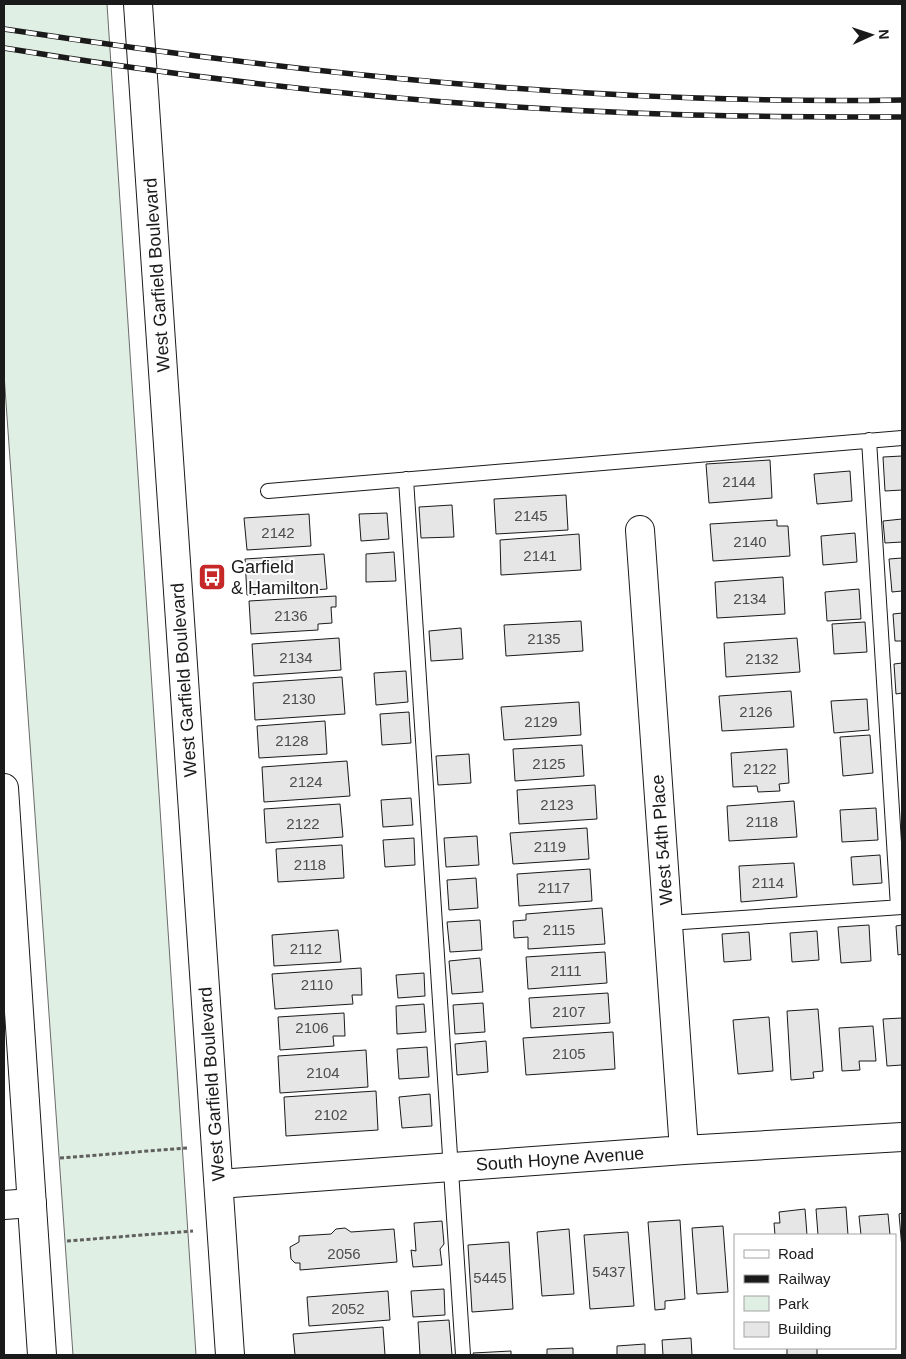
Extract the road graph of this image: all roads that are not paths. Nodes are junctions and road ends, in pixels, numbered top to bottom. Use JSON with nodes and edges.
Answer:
{"nodes":[{"id":1,"x":138,"y":4,"type":"edge"},
{"id":2,"x":902,"y":438,"type":"edge"},
{"id":3,"x":869,"y":440,"type":"junction"},
{"id":4,"x":406,"y":479,"type":"junction"},
{"id":5,"x":268,"y":491,"type":"dead end"},
{"id":6,"x":640,"y":530,"type":"dead end"},
{"id":7,"x":4,"y":788,"type":"edge"},
{"id":8,"x":900,"y":907,"type":"edge"},
{"id":9,"x":668,"y":923,"type":"junction"},
{"id":10,"x":902,"y":1137,"type":"edge"},
{"id":11,"x":684,"y":1150,"type":"junction"},
{"id":12,"x":451,"y":1167,"type":"junction"},
{"id":13,"x":219,"y":1184,"type":"junction"},
{"id":14,"x":32,"y":1203,"type":"junction"},
{"id":15,"x":4,"y":1205,"type":"edge"},
{"id":16,"x":42,"y":1355,"type":"edge"},
{"id":17,"x":230,"y":1355,"type":"edge"},
{"id":18,"x":463,"y":1355,"type":"edge"}],
"edges":[{"from":1,"to":13,"type":"street","name":"West Garfield Boulevard"},
{"from":2,"to":3,"type":"lane"},
{"from":3,"to":4,"type":"lane"},
{"from":3,"to":8,"type":"lane"},
{"from":4,"to":5,"type":"lane"},
{"from":4,"to":12,"type":"lane"},
{"from":6,"to":9,"type":"street","name":"West 54th Place"},
{"from":7,"to":14,"type":"street"},
{"from":8,"to":9,"type":"lane"},
{"from":9,"to":11,"type":"street","name":"West 54th Place"},
{"from":10,"to":11,"type":"street","name":"South Hoyne Avenue"},
{"from":11,"to":12,"type":"street","name":"South Hoyne Avenue"},
{"from":12,"to":13,"type":"street","name":"South Hoyne Avenue"},
{"from":12,"to":18,"type":"lane"},
{"from":13,"to":17,"type":"street","name":"West Garfield Boulevard"},
{"from":14,"to":15,"type":"street"},
{"from":14,"to":16,"type":"street"}]}
